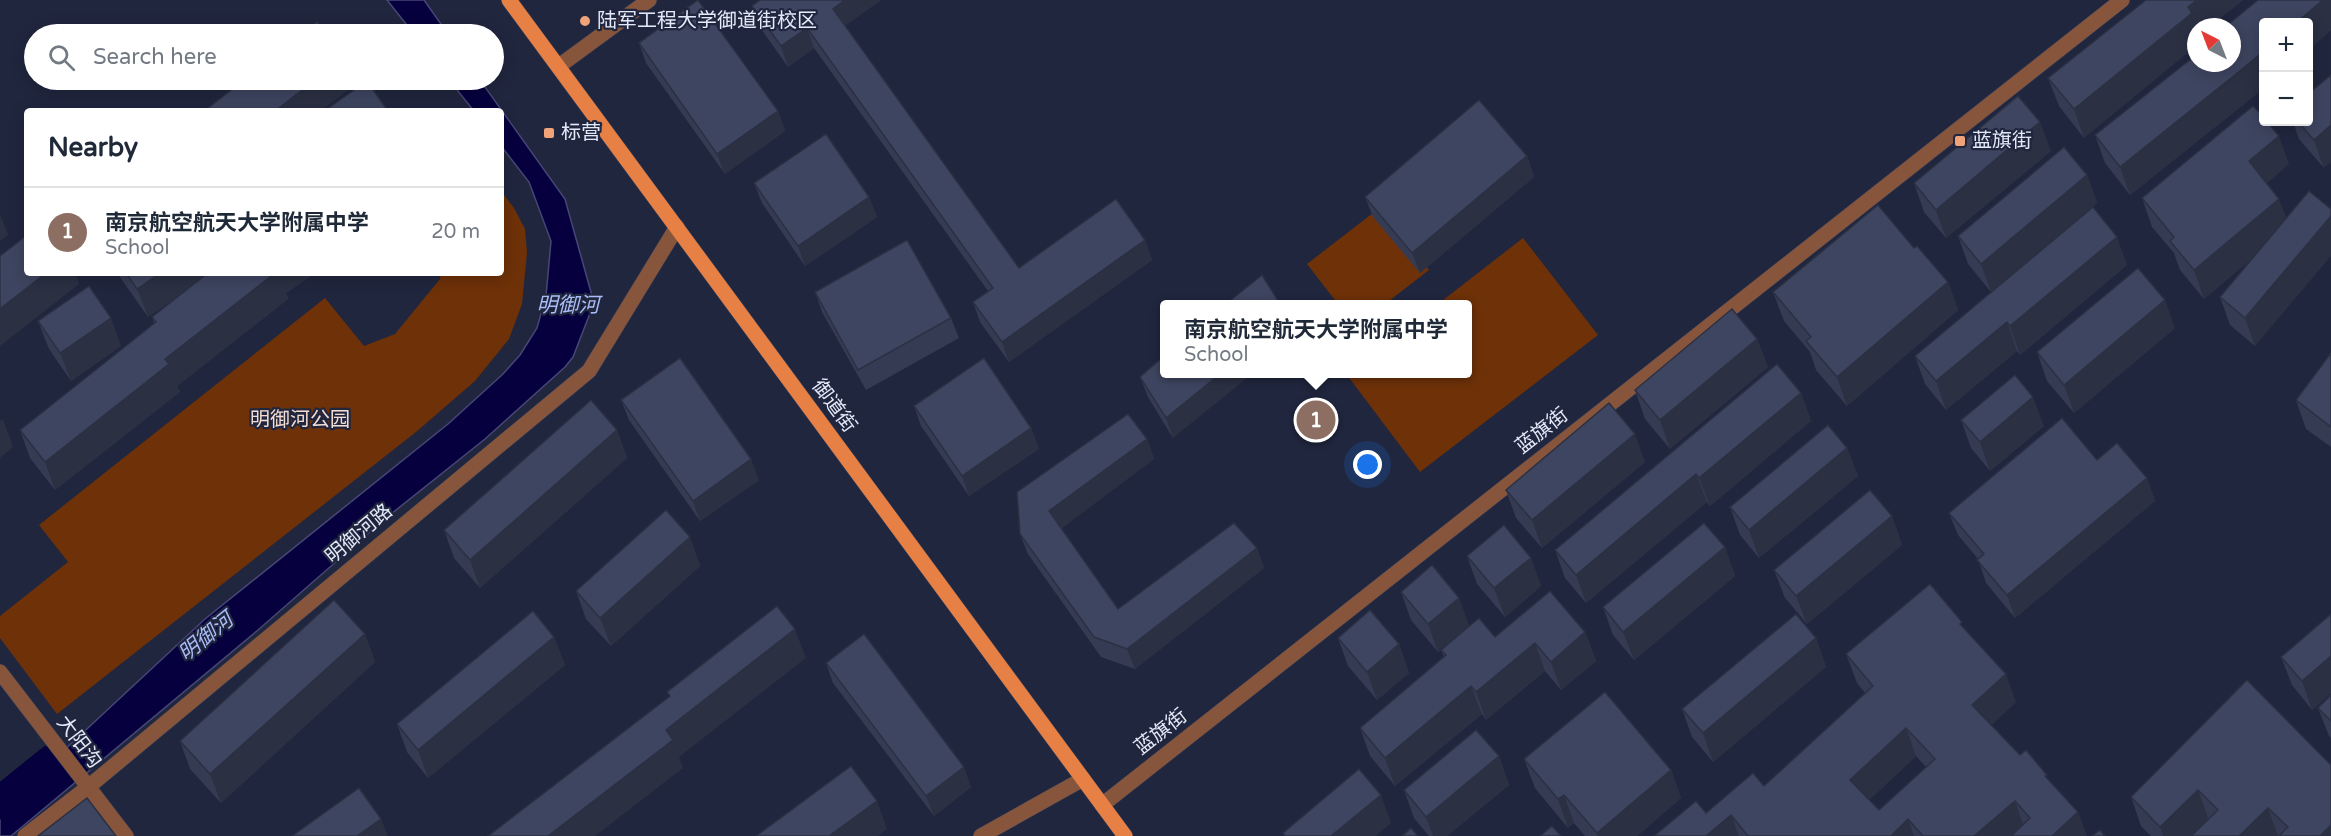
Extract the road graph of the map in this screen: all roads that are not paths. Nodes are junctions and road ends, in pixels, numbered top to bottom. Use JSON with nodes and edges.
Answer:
{"nodes":[{"id":1,"x":509,"y":0,"type":"edge"},
{"id":2,"x":649,"y":0,"type":"edge"},
{"id":3,"x":2122,"y":0,"type":"edge"},
{"id":4,"x":559,"y":66,"type":"junction"},
{"id":5,"x":677,"y":227,"type":"junction"},
{"id":6,"x":0,"y":672,"type":"edge"},
{"id":7,"x":1083,"y":779,"type":"junction"},
{"id":8,"x":86,"y":787,"type":"junction"},
{"id":9,"x":1101,"y":805,"type":"junction"},
{"id":10,"x":26,"y":836,"type":"edge"},
{"id":11,"x":126,"y":836,"type":"edge"},
{"id":12,"x":981,"y":836,"type":"edge"},
{"id":13,"x":1125,"y":836,"type":"edge"}],
"edges":[{"from":1,"to":4,"type":"main road","name":"御道街"},
{"from":2,"to":4,"type":"street"},
{"from":3,"to":9,"type":"street","name":"蓝旗街"},
{"from":4,"to":5,"type":"main road","name":"御道街"},
{"from":5,"to":7,"type":"main road","name":"御道街"},
{"from":5,"to":8,"type":"street","name":"明御河路"},
{"from":6,"to":8,"type":"street","name":"大阳沟"},
{"from":7,"to":9,"type":"main road","name":"御道街"},
{"from":7,"to":12,"type":"street"},
{"from":8,"to":10,"type":"street","name":"明御河路"},
{"from":8,"to":11,"type":"street","name":"大阳沟"},
{"from":9,"to":13,"type":"main road","name":"御道街"}]}
